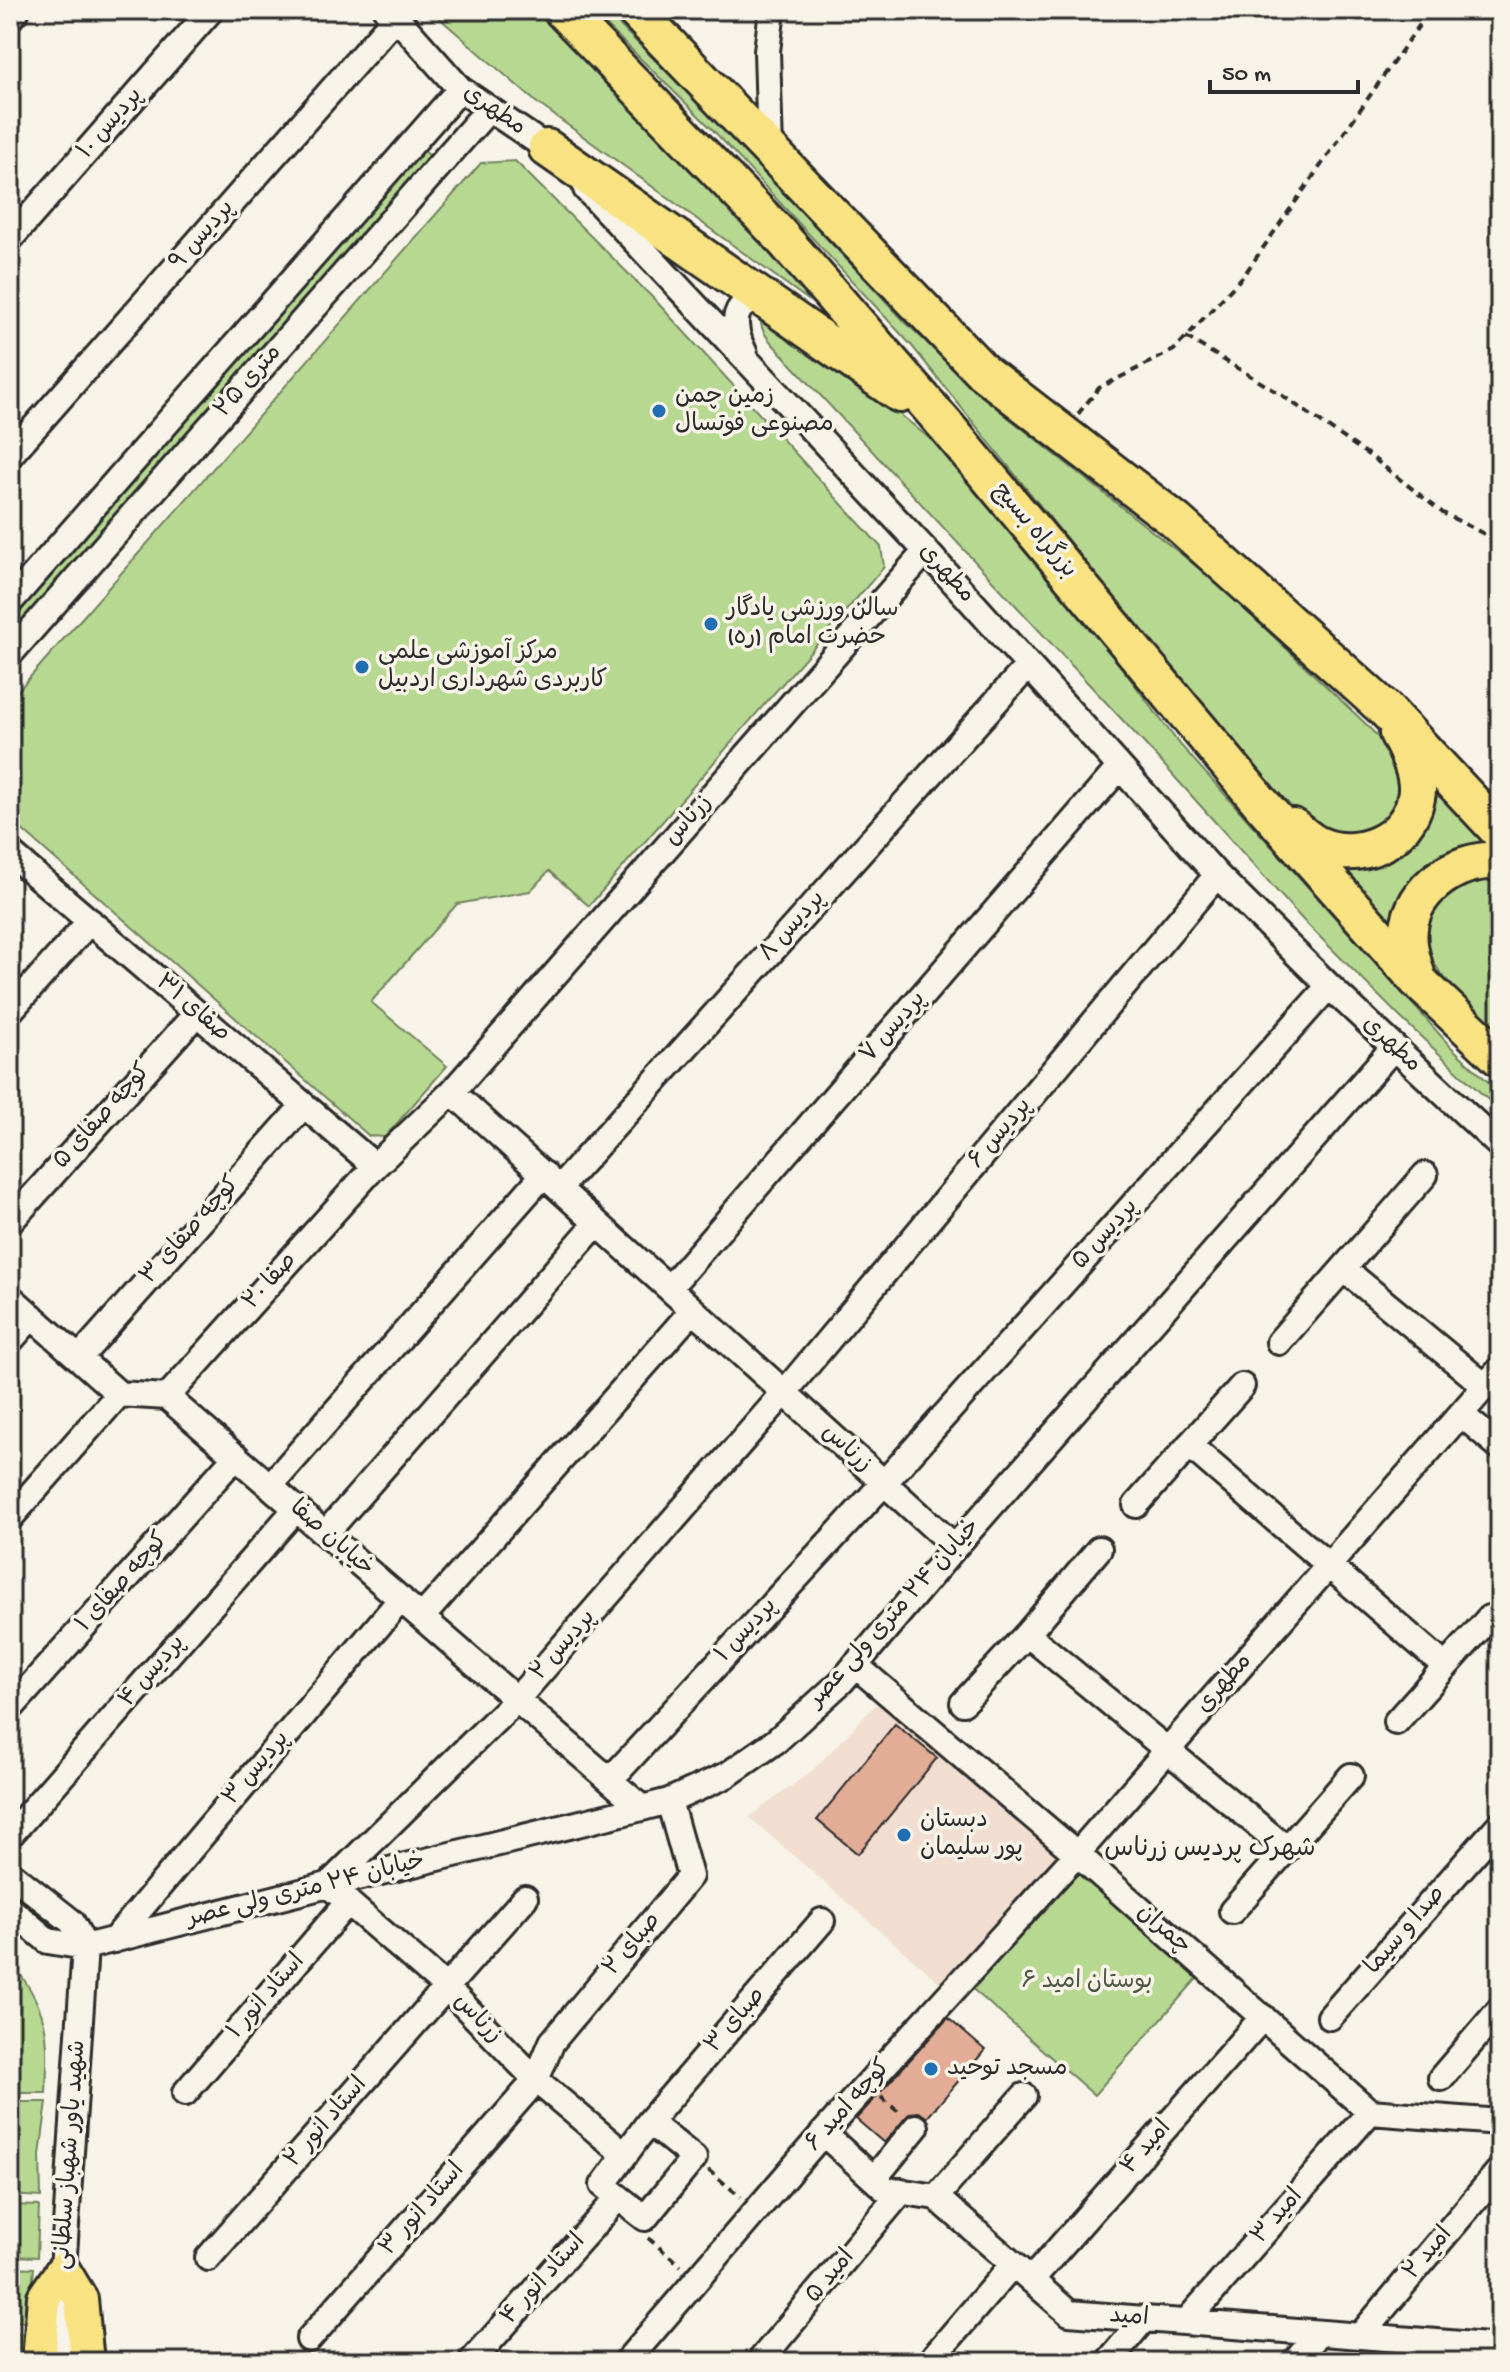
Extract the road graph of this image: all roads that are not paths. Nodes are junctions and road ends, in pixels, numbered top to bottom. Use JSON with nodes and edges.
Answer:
{"nodes":[{"id":1,"x":17,"y":10,"type":"edge"},
{"id":2,"x":211,"y":10,"type":"edge"},
{"id":3,"x":562,"y":10,"type":"edge"},
{"id":4,"x":635,"y":10,"type":"edge"},
{"id":5,"x":772,"y":10,"type":"edge"},
{"id":6,"x":391,"y":14,"type":"edge"},
{"id":7,"x":10,"y":18,"type":"edge"},
{"id":8,"x":460,"y":89,"type":"junction"},
{"id":9,"x":488,"y":110,"type":"junction"},
{"id":10,"x":547,"y":148,"type":"junction"},
{"id":11,"x":770,"y":150,"type":"junction"},
{"id":12,"x":10,"y":239,"type":"edge"},
{"id":13,"x":771,"y":303,"type":"junction"},
{"id":14,"x":750,"y":364,"type":"junction"},
{"id":15,"x":947,"y":427,"type":"junction"},
{"id":16,"x":10,"y":455,"type":"edge"},
{"id":17,"x":926,"y":551,"type":"junction"},
{"id":18,"x":10,"y":602,"type":"edge"},
{"id":19,"x":10,"y":654,"type":"edge"},
{"id":20,"x":1028,"y":666,"type":"junction"},
{"id":21,"x":1386,"y":710,"type":"junction"},
{"id":22,"x":1119,"y":768,"type":"junction"},
{"id":23,"x":1260,"y":802,"type":"junction"},
{"id":24,"x":1500,"y":832,"type":"edge"},
{"id":25,"x":10,"y":853,"type":"edge"},
{"id":26,"x":1500,"y":861,"type":"edge"},
{"id":27,"x":1217,"y":875,"type":"junction"},
{"id":28,"x":90,"y":921,"type":"junction"},
{"id":29,"x":1419,"y":982,"type":"junction"},
{"id":30,"x":1329,"y":986,"type":"junction"},
{"id":31,"x":10,"y":1011,"type":"edge"},
{"id":32,"x":197,"y":1013,"type":"junction"},
{"id":33,"x":1394,"y":1047,"type":"junction"},
{"id":34,"x":1500,"y":1058,"type":"edge"},
{"id":35,"x":452,"y":1092,"type":"junction"},
{"id":36,"x":304,"y":1105,"type":"junction"},
{"id":37,"x":1500,"y":1146,"type":"edge"},
{"id":38,"x":375,"y":1166,"type":"junction"},
{"id":39,"x":1425,"y":1175,"type":"dead end"},
{"id":40,"x":551,"y":1181,"type":"junction"},
{"id":41,"x":10,"y":1222,"type":"edge"},
{"id":42,"x":597,"y":1223,"type":"junction"},
{"id":43,"x":1344,"y":1269,"type":"junction"},
{"id":44,"x":669,"y":1288,"type":"junction"},
{"id":45,"x":10,"y":1297,"type":"edge"},
{"id":46,"x":693,"y":1310,"type":"junction"},
{"id":47,"x":32,"y":1316,"type":"junction"},
{"id":48,"x":10,"y":1341,"type":"edge"},
{"id":49,"x":1279,"y":1342,"type":"dead end"},
{"id":50,"x":79,"y":1358,"type":"junction"},
{"id":51,"x":1492,"y":1378,"type":"edge"},
{"id":52,"x":1242,"y":1386,"type":"dead end"},
{"id":53,"x":784,"y":1393,"type":"junction"},
{"id":54,"x":119,"y":1394,"type":"junction"},
{"id":55,"x":167,"y":1397,"type":"junction"},
{"id":56,"x":1462,"y":1415,"type":"junction"},
{"id":57,"x":1189,"y":1445,"type":"junction"},
{"id":58,"x":1500,"y":1447,"type":"edge"},
{"id":59,"x":236,"y":1456,"type":"junction"},
{"id":60,"x":884,"y":1483,"type":"junction"},
{"id":61,"x":270,"y":1486,"type":"junction"},
{"id":62,"x":1136,"y":1505,"type":"dead end"},
{"id":63,"x":296,"y":1509,"type":"junction"},
{"id":64,"x":10,"y":1518,"type":"edge"},
{"id":65,"x":325,"y":1534,"type":"junction"},
{"id":66,"x":955,"y":1547,"type":"junction"},
{"id":67,"x":1099,"y":1549,"type":"dead end"},
{"id":68,"x":1329,"y":1567,"type":"junction"},
{"id":69,"x":401,"y":1599,"type":"junction"},
{"id":70,"x":422,"y":1617,"type":"junction"},
{"id":71,"x":1489,"y":1618,"type":"dead end"},
{"id":72,"x":1027,"y":1634,"type":"junction"},
{"id":73,"x":855,"y":1665,"type":"junction"},
{"id":74,"x":1445,"y":1666,"type":"junction"},
{"id":75,"x":517,"y":1699,"type":"junction"},
{"id":76,"x":963,"y":1703,"type":"dead end"},
{"id":77,"x":10,"y":1709,"type":"edge"},
{"id":78,"x":1396,"y":1722,"type":"dead end"},
{"id":79,"x":1168,"y":1749,"type":"junction"},
{"id":80,"x":1351,"y":1776,"type":"dead end"},
{"id":81,"x":610,"y":1780,"type":"junction"},
{"id":82,"x":669,"y":1801,"type":"junction"},
{"id":83,"x":642,"y":1808,"type":"junction"},
{"id":84,"x":1500,"y":1824,"type":"edge"},
{"id":85,"x":10,"y":1835,"type":"edge"},
{"id":86,"x":1287,"y":1849,"type":"junction"},
{"id":87,"x":1491,"y":1852,"type":"edge"},
{"id":88,"x":1077,"y":1854,"type":"junction"},
{"id":89,"x":10,"y":1873,"type":"edge"},
{"id":90,"x":328,"y":1885,"type":"junction"},
{"id":91,"x":525,"y":1898,"type":"dead end"},
{"id":92,"x":348,"y":1902,"type":"junction"},
{"id":93,"x":10,"y":1909,"type":"edge"},
{"id":94,"x":1232,"y":1911,"type":"dead end"},
{"id":95,"x":822,"y":1921,"type":"dead end"},
{"id":96,"x":114,"y":1940,"type":"junction"},
{"id":97,"x":85,"y":1947,"type":"junction"},
{"id":98,"x":446,"y":1987,"type":"junction"},
{"id":99,"x":1500,"y":2009,"type":"edge"},
{"id":100,"x":1263,"y":2017,"type":"junction"},
{"id":101,"x":1330,"y":2017,"type":"dead end"},
{"id":102,"x":1441,"y":2078,"type":"dead end"},
{"id":103,"x":536,"y":2080,"type":"junction"},
{"id":104,"x":185,"y":2093,"type":"dead end"},
{"id":105,"x":1024,"y":2096,"type":"dead end"},
{"id":106,"x":1370,"y":2112,"type":"junction"},
{"id":107,"x":649,"y":2122,"type":"junction"},
{"id":108,"x":1500,"y":2122,"type":"edge"},
{"id":109,"x":916,"y":2127,"type":"road end"},
{"id":110,"x":823,"y":2133,"type":"junction"},
{"id":111,"x":625,"y":2155,"type":"junction"},
{"id":112,"x":1498,"y":2172,"type":"dead end"},
{"id":113,"x":874,"y":2179,"type":"junction"},
{"id":114,"x":902,"y":2191,"type":"junction"},
{"id":115,"x":936,"y":2197,"type":"junction"},
{"id":116,"x":618,"y":2198,"type":"junction"},
{"id":117,"x":208,"y":2258,"type":"dead end"},
{"id":118,"x":63,"y":2269,"type":"junction"},
{"id":119,"x":1022,"y":2272,"type":"junction"},
{"id":120,"x":1144,"y":2319,"type":"junction"},
{"id":121,"x":1186,"y":2322,"type":"junction"},
{"id":122,"x":1319,"y":2333,"type":"junction"},
{"id":123,"x":1360,"y":2336,"type":"junction"},
{"id":124,"x":309,"y":2339,"type":"dead end"},
{"id":125,"x":1490,"y":2346,"type":"edge"},
{"id":126,"x":39,"y":2362,"type":"edge"},
{"id":127,"x":61,"y":2362,"type":"edge"},
{"id":128,"x":87,"y":2362,"type":"edge"},
{"id":129,"x":471,"y":2362,"type":"edge"},
{"id":130,"x":626,"y":2362,"type":"edge"},
{"id":131,"x":759,"y":2362,"type":"edge"},
{"id":132,"x":929,"y":2362,"type":"edge"},
{"id":133,"x":1108,"y":2362,"type":"edge"},
{"id":134,"x":1295,"y":2362,"type":"edge"}],
"edges":[{"from":1,"to":7,"type":"street"},
{"from":2,"to":12,"type":"street","name":"پردیس ۱۰"},
{"from":3,"to":15,"type":"highway","name":"بزرگراه بسیج"},
{"from":4,"to":11,"type":"highway"},
{"from":5,"to":11,"type":"street"},
{"from":6,"to":8,"type":"street","name":"مطهری"},
{"from":6,"to":16,"type":"street","name":"پردیس ۹"},
{"from":8,"to":9,"type":"street","name":"مطهری"},
{"from":8,"to":18,"type":"street","name":"۲۵ متری"},
{"from":9,"to":10,"type":"street","name":"مطهری"},
{"from":9,"to":19,"type":"street","name":"۲۵ متری"},
{"from":10,"to":13,"type":"highway"},
{"from":10,"to":14,"type":"street","name":"مطهری"},
{"from":11,"to":21,"type":"highway"},
{"from":13,"to":14,"type":"street"},
{"from":13,"to":15,"type":"highway"},
{"from":14,"to":17,"type":"street","name":"مطهری"},
{"from":15,"to":23,"type":"highway","name":"بزرگراه بسیج"},
{"from":17,"to":20,"type":"street","name":"مطهری"},
{"from":17,"to":35,"type":"street","name":"زرناس"},
{"from":20,"to":22,"type":"street","name":"مطهری"},
{"from":20,"to":40,"type":"street","name":"پردیس ۸"},
{"from":21,"to":23,"type":"highway"},
{"from":21,"to":24,"type":"highway"},
{"from":22,"to":27,"type":"street","name":"مطهری"},
{"from":22,"to":44,"type":"street","name":"پردیس ۷"},
{"from":23,"to":29,"type":"highway","name":"بزرگراه بسیج"},
{"from":25,"to":28,"type":"street","name":"صفای ۳۱"},
{"from":26,"to":29,"type":"highway"},
{"from":27,"to":30,"type":"street","name":"مطهری"},
{"from":27,"to":53,"type":"street","name":"پردیس ۶"},
{"from":28,"to":31,"type":"street"},
{"from":28,"to":32,"type":"street","name":"صفای ۳۱"},
{"from":29,"to":34,"type":"highway","name":"بزرگراه بسیج"},
{"from":30,"to":33,"type":"street","name":"مطهری"},
{"from":30,"to":60,"type":"street","name":"پردیس ۵"},
{"from":32,"to":36,"type":"street","name":"صفای ۳۱"},
{"from":32,"to":41,"type":"street","name":"کوچه صفای ۵"},
{"from":33,"to":37,"type":"street","name":"مطهری"},
{"from":33,"to":66,"type":"street","name":"خیابان ۲۴ متری ولی عصر"},
{"from":35,"to":38,"type":"street","name":"زرناس"},
{"from":35,"to":40,"type":"street","name":"زرناس"},
{"from":36,"to":38,"type":"street","name":"صفای ۳۱"},
{"from":36,"to":50,"type":"street","name":"کوچه صفای ۳"},
{"from":38,"to":55,"type":"street","name":"صفا ۲۰"},
{"from":39,"to":43,"type":"street"},
{"from":40,"to":42,"type":"street","name":"زرناس"},
{"from":40,"to":61,"type":"street","name":"پردیس ۸"},
{"from":42,"to":44,"type":"street","name":"زرناس"},
{"from":42,"to":65,"type":"street"},
{"from":43,"to":49,"type":"street"},
{"from":43,"to":51,"type":"street"},
{"from":44,"to":46,"type":"street","name":"زرناس"},
{"from":45,"to":47,"type":"street"},
{"from":46,"to":53,"type":"street","name":"زرناس"},
{"from":46,"to":70,"type":"street"},
{"from":47,"to":48,"type":"street"},
{"from":47,"to":50,"type":"street"},
{"from":50,"to":54,"type":"street"},
{"from":51,"to":56,"type":"street","name":"مطهری"},
{"from":52,"to":57,"type":"street"},
{"from":53,"to":60,"type":"street","name":"زرناس"},
{"from":53,"to":75,"type":"street","name":"پردیس ۲"},
{"from":54,"to":55,"type":"street"},
{"from":54,"to":64,"type":"street"},
{"from":55,"to":59,"type":"street","name":"خیابان صفا"},
{"from":56,"to":58,"type":"street"},
{"from":56,"to":68,"type":"street","name":"مطهری"},
{"from":57,"to":62,"type":"street"},
{"from":57,"to":68,"type":"street"},
{"from":59,"to":61,"type":"street","name":"خیابان صفا"},
{"from":59,"to":77,"type":"street","name":"کوچه صفای ۱"},
{"from":60,"to":66,"type":"street","name":"زرناس"},
{"from":60,"to":81,"type":"street","name":"پردیس ۱"},
{"from":61,"to":63,"type":"street","name":"خیابان صفا"},
{"from":63,"to":65,"type":"street","name":"خیابان صفا"},
{"from":63,"to":85,"type":"street","name":"پردیس ۴"},
{"from":65,"to":69,"type":"street","name":"خیابان صفا"},
{"from":66,"to":73,"type":"street","name":"خیابان ۲۴ متری ولی عصر"},
{"from":67,"to":72,"type":"street"},
{"from":68,"to":74,"type":"street"},
{"from":68,"to":79,"type":"street","name":"مطهری"},
{"from":69,"to":70,"type":"street","name":"خیابان صفا"},
{"from":69,"to":96,"type":"street","name":"پردیس ۳"},
{"from":70,"to":75,"type":"street","name":"خیابان صفا"},
{"from":71,"to":74,"type":"street"},
{"from":72,"to":76,"type":"street"},
{"from":72,"to":79,"type":"street"},
{"from":73,"to":82,"type":"street","name":"خیابان ۲۴ متری ولی عصر"},
{"from":73,"to":88,"type":"street","name":"چمران"},
{"from":74,"to":78,"type":"street"},
{"from":75,"to":81,"type":"street","name":"خیابان صفا"},
{"from":75,"to":90,"type":"street","name":"پردیس ۲"},
{"from":79,"to":86,"type":"street"},
{"from":79,"to":88,"type":"street","name":"مطهری"},
{"from":80,"to":86,"type":"street"},
{"from":81,"to":83,"type":"street","name":"خیابان صفا"},
{"from":82,"to":83,"type":"street","name":"خیابان ۲۴ متری ولی عصر"},
{"from":82,"to":103,"type":"street","name":"صبای ۲"},
{"from":83,"to":90,"type":"street","name":"خیابان ۲۴ متری ولی عصر"},
{"from":84,"to":87,"type":"street","name":"صدا و سیما"},
{"from":86,"to":94,"type":"street"},
{"from":87,"to":101,"type":"street","name":"صدا و سیما"},
{"from":88,"to":100,"type":"street","name":"چمران"},
{"from":88,"to":110,"type":"street","name":"کوچه امید ۶"},
{"from":89,"to":97,"type":"street"},
{"from":90,"to":92,"type":"street","name":"زرناس"},
{"from":90,"to":96,"type":"street","name":"خیابان ۲۴ متری ولی عصر"},
{"from":91,"to":98,"type":"street","name":"استاد انور ۲"},
{"from":92,"to":98,"type":"street","name":"زرناس"},
{"from":92,"to":104,"type":"street","name":"استاد انور ۱"},
{"from":93,"to":97,"type":"street"},
{"from":95,"to":107,"type":"street","name":"صبای ۳"},
{"from":96,"to":97,"type":"street","name":"خیابان ۲۴ متری ولی عصر"},
{"from":97,"to":118,"type":"street","name":"شهید یاور شهباز سلطانی"},
{"from":98,"to":103,"type":"street","name":"زرناس"},
{"from":98,"to":117,"type":"street","name":"استاد انور ۲"},
{"from":99,"to":102,"type":"street"},
{"from":100,"to":106,"type":"street","name":"چمران"},
{"from":100,"to":119,"type":"street","name":"امید ۴"},
{"from":103,"to":111,"type":"street","name":"زرناس"},
{"from":103,"to":124,"type":"street","name":"استاد انور ۳"},
{"from":105,"to":115,"type":"street"},
{"from":106,"to":108,"type":"street"},
{"from":106,"to":121,"type":"street","name":"امید ۳"},
{"from":107,"to":111,"type":"street"},
{"from":107,"to":116,"type":"street"},
{"from":109,"to":113,"type":"street"},
{"from":110,"to":113,"type":"street"},
{"from":110,"to":130,"type":"street","name":"کوچه امید ۶"},
{"from":111,"to":116,"type":"street"},
{"from":112,"to":123,"type":"street","name":"امید ۲"},
{"from":113,"to":114,"type":"street"},
{"from":114,"to":115,"type":"street"},
{"from":114,"to":131,"type":"street","name":"امید ۵"},
{"from":115,"to":119,"type":"street","name":"امید"},
{"from":116,"to":129,"type":"street","name":"استاد انور ۴"},
{"from":118,"to":126,"type":"main road"},
{"from":118,"to":127,"type":"street","name":"شهید یاور شهباز سلطانی"},
{"from":118,"to":128,"type":"main road"},
{"from":119,"to":120,"type":"street","name":"امید"},
{"from":119,"to":132,"type":"street","name":"امید ۴"},
{"from":120,"to":121,"type":"street","name":"امید"},
{"from":120,"to":133,"type":"street"},
{"from":121,"to":122,"type":"street","name":"امید"},
{"from":122,"to":123,"type":"street","name":"امید"},
{"from":122,"to":134,"type":"street"},
{"from":123,"to":125,"type":"street","name":"امید"}]}
